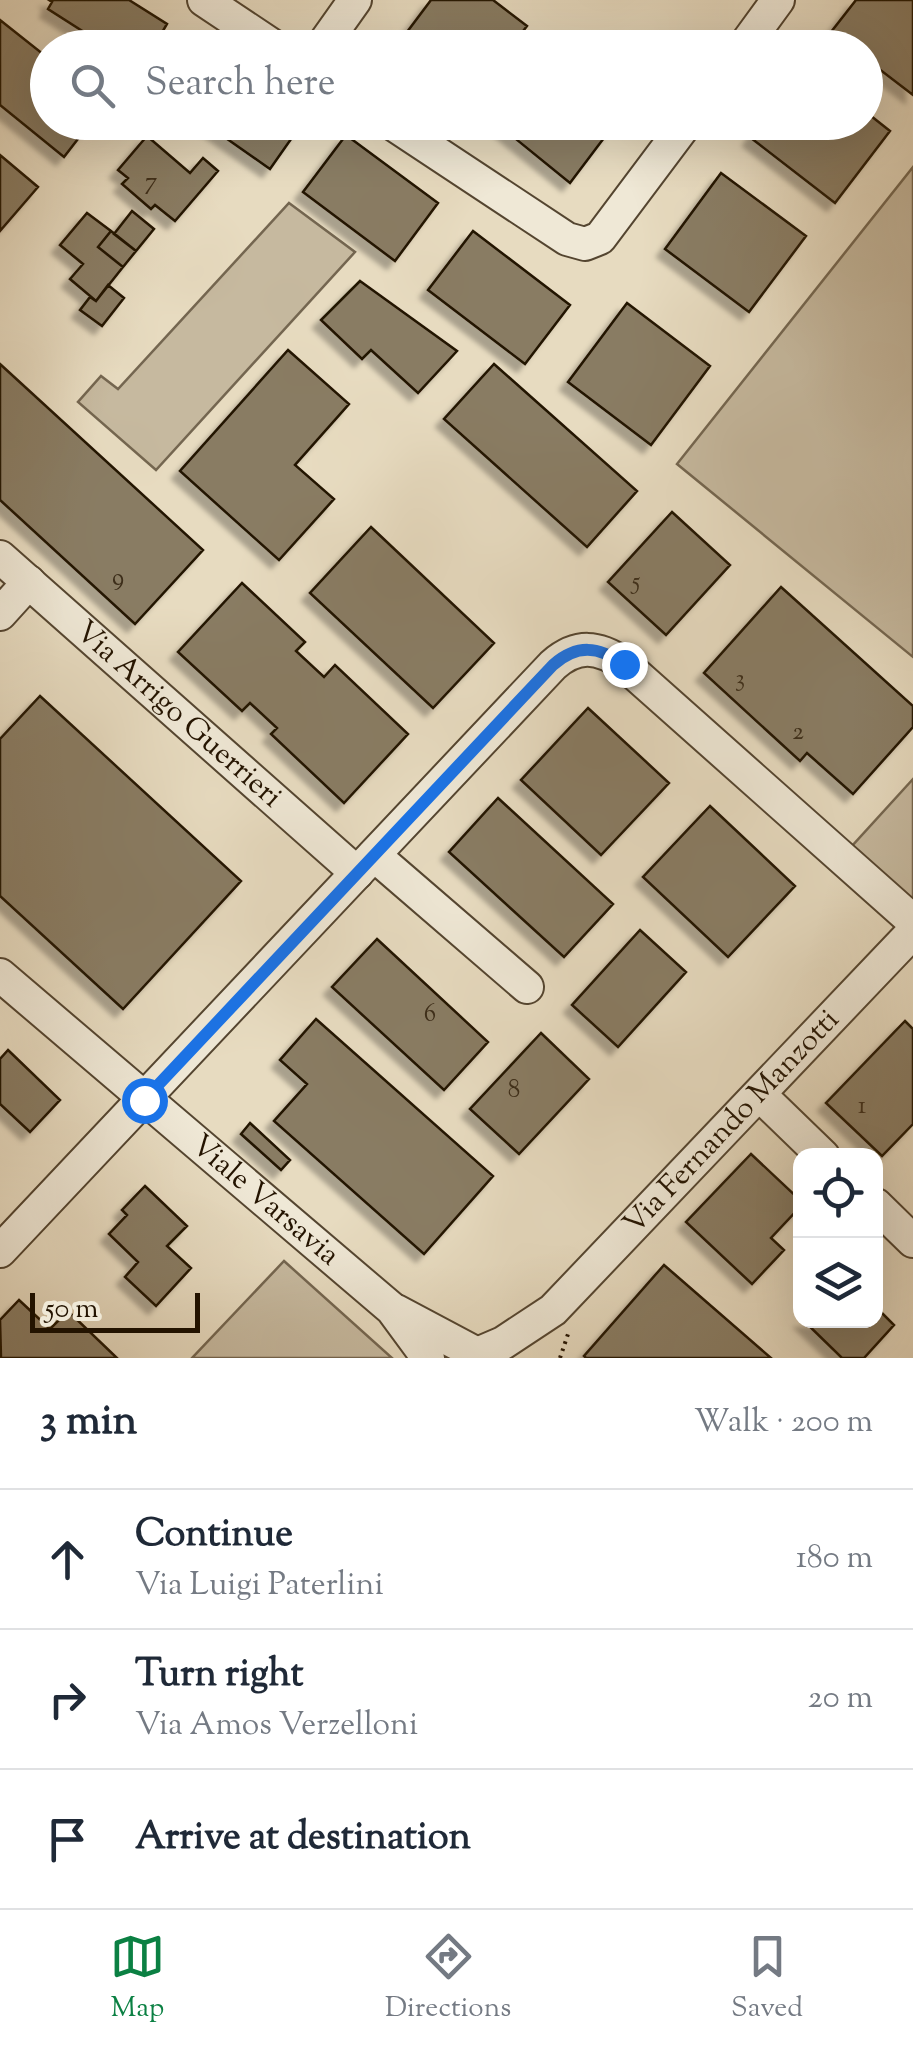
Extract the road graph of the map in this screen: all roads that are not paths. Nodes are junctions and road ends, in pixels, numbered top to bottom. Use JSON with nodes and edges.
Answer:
{"nodes":[{"id":1,"x":204,"y":0,"type":"edge"},
{"id":2,"x":355,"y":0,"type":"edge"},
{"id":3,"x":778,"y":0,"type":"edge"},
{"id":4,"x":249,"y":30,"type":"edge"},
{"id":5,"x":334,"y":30,"type":"edge"},
{"id":6,"x":756,"y":30,"type":"edge"},
{"id":7,"x":417,"y":140,"type":"edge"},
{"id":8,"x":674,"y":140,"type":"edge"},
{"id":9,"x":0,"y":557,"type":"edge"},
{"id":10,"x":29,"y":582,"type":"junction"},
{"id":11,"x":0,"y":614,"type":"edge"},
{"id":12,"x":365,"y":864,"type":"junction"},
{"id":13,"x":913,"y":921,"type":"edge"},
{"id":14,"x":913,"y":932,"type":"edge"},
{"id":15,"x":0,"y":975,"type":"edge"},
{"id":16,"x":527,"y":987,"type":"dead end"},
{"id":17,"x":760,"y":1096,"type":"junction"},
{"id":18,"x":144,"y":1100,"type":"junction"},
{"id":19,"x":815,"y":1148,"type":"edge"},
{"id":20,"x":883,"y":1213,"type":"edge"},
{"id":21,"x":913,"y":1241,"type":"edge"},
{"id":22,"x":0,"y":1251,"type":"edge"},
{"id":23,"x":392,"y":1309,"type":"junction"},
{"id":24,"x":553,"y":1310,"type":"junction"},
{"id":25,"x":481,"y":1355,"type":"edge"},
{"id":26,"x":428,"y":1358,"type":"edge"},
{"id":27,"x":528,"y":1358,"type":"edge"}],
"edges":[{"from":1,"to":4,"type":"street"},
{"from":2,"to":5,"type":"street"},
{"from":3,"to":6,"type":"street"},
{"from":7,"to":8,"type":"street"},
{"from":9,"to":10,"type":"street","name":"Via Arrigo Guerrieri"},
{"from":10,"to":11,"type":"street"},
{"from":10,"to":12,"type":"street","name":"Via Arrigo Guerrieri"},
{"from":12,"to":13,"type":"street"},
{"from":12,"to":16,"type":"street","name":"Via Arrigo Guerrieri"},
{"from":12,"to":18,"type":"street"},
{"from":14,"to":17,"type":"street","name":"Via Fernando Manzotti"},
{"from":15,"to":18,"type":"street","name":"Viale Varsavia"},
{"from":17,"to":19,"type":"street"},
{"from":17,"to":24,"type":"street","name":"Via Fernando Manzotti"},
{"from":18,"to":22,"type":"street"},
{"from":18,"to":23,"type":"street","name":"Viale Varsavia"},
{"from":20,"to":21,"type":"street"},
{"from":23,"to":25,"type":"street","name":"Viale Varsavia"},
{"from":23,"to":26,"type":"street","name":"Viale Varsavia"},
{"from":24,"to":25,"type":"street","name":"Via Fernando Manzotti"},
{"from":24,"to":27,"type":"street","name":"Via Fernando Manzotti"}]}
